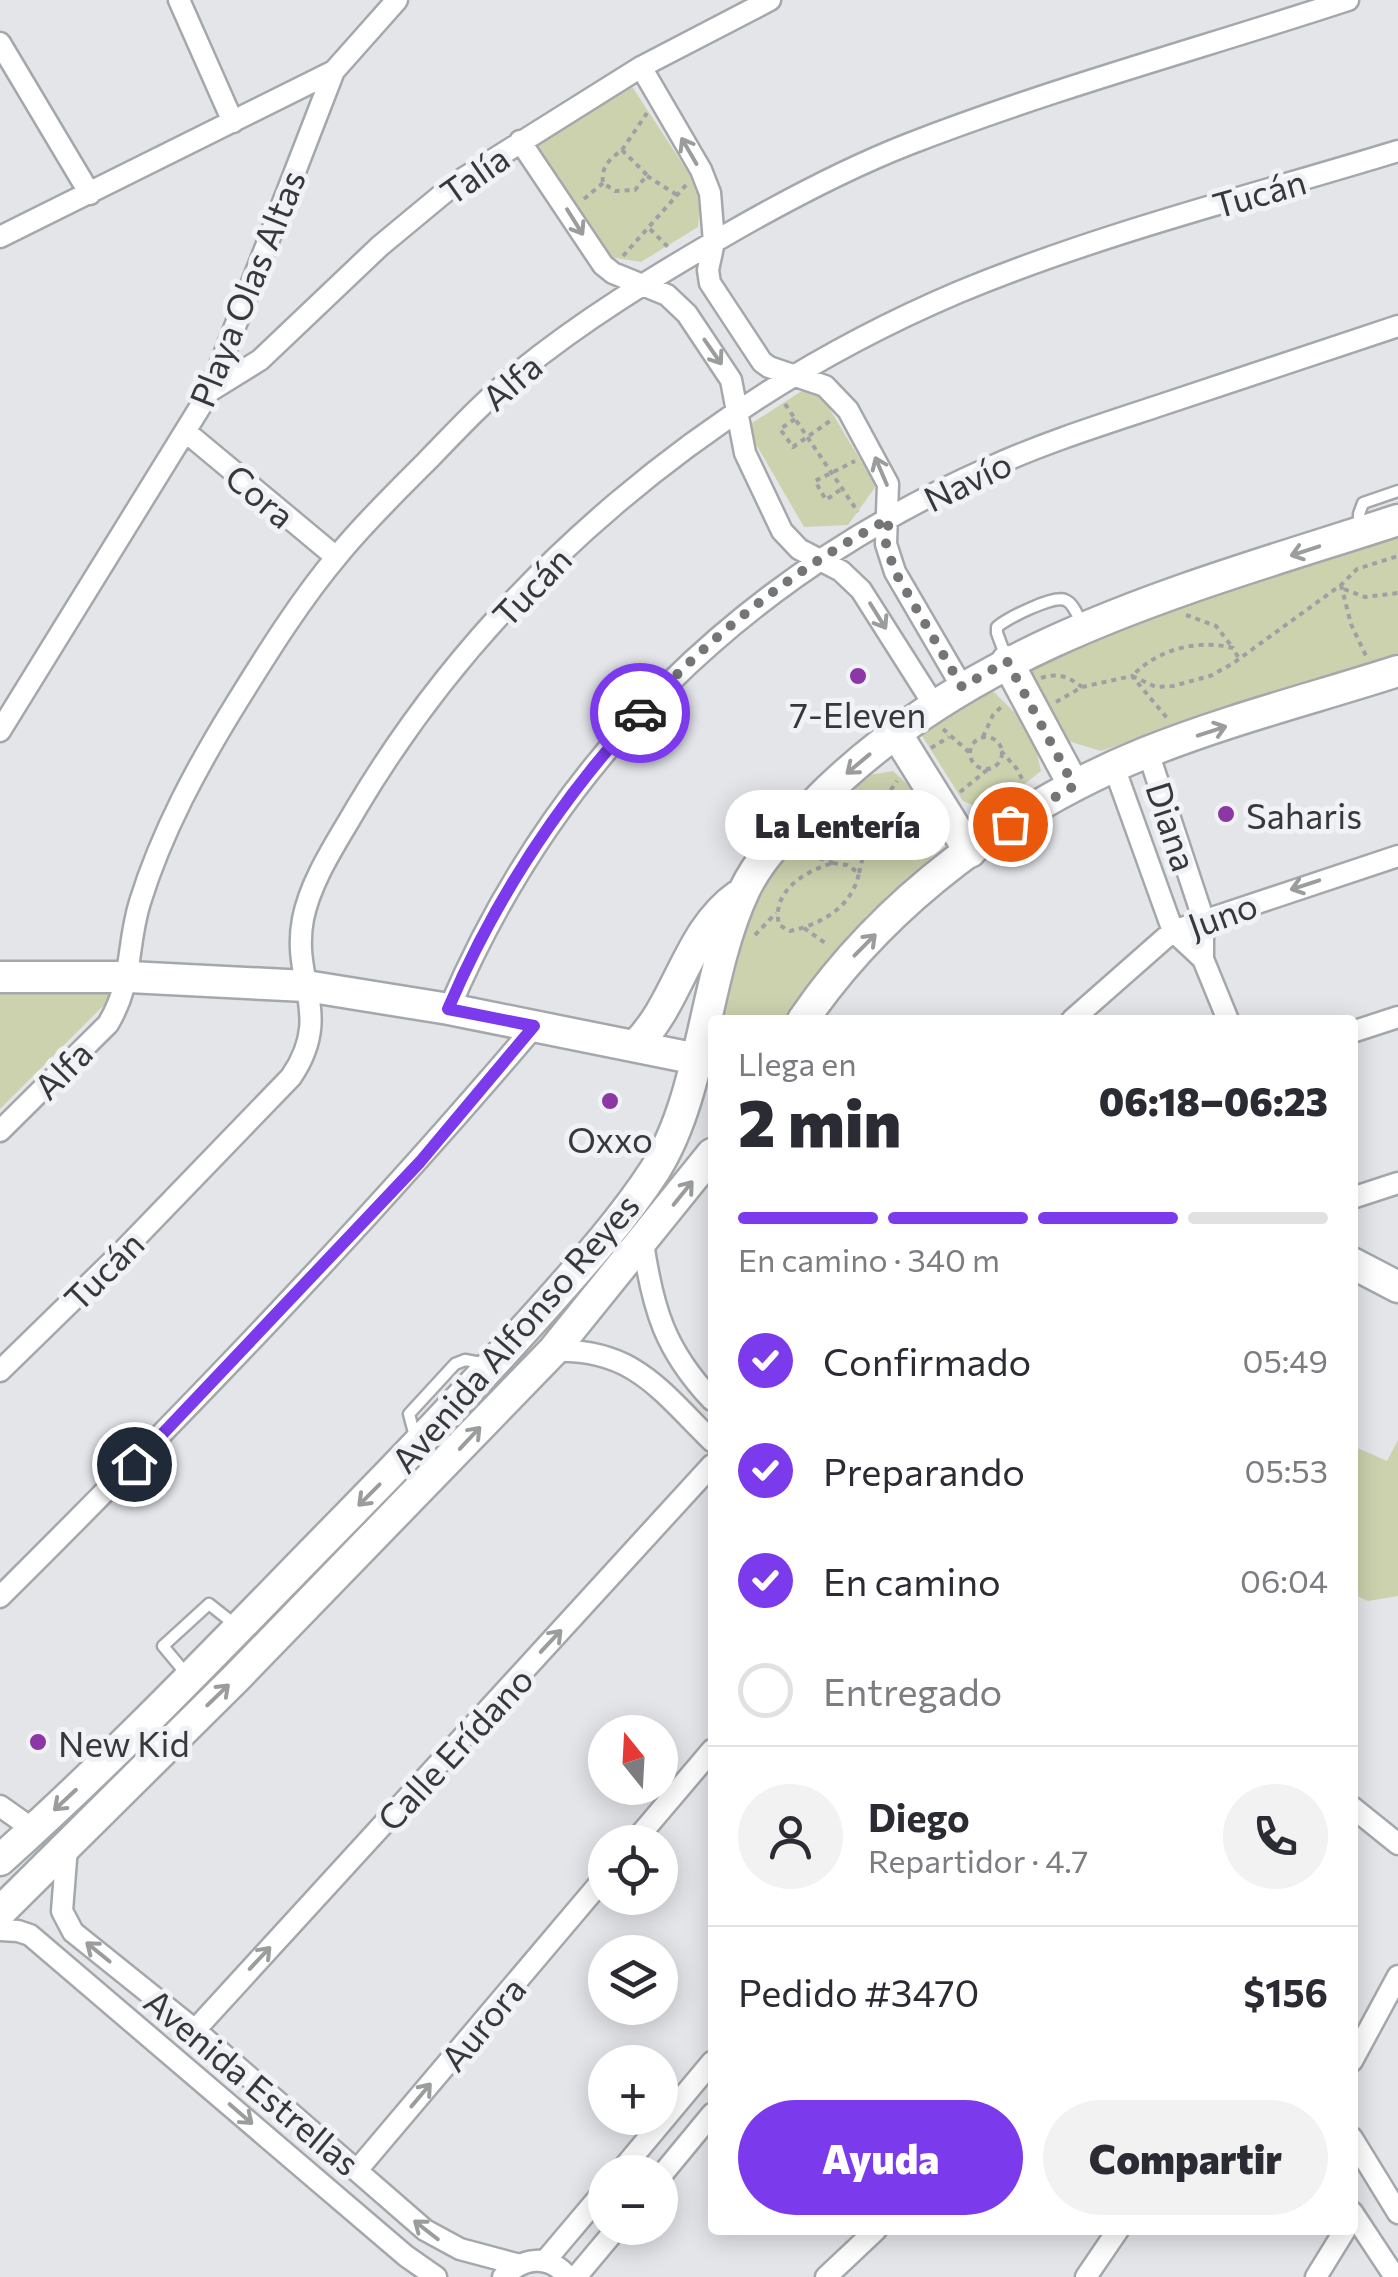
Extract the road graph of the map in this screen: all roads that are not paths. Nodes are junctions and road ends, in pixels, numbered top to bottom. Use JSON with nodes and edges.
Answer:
{"nodes":[{"id":1,"x":179,"y":0,"type":"edge"},
{"id":2,"x":398,"y":0,"type":"edge"},
{"id":3,"x":770,"y":0,"type":"edge"},
{"id":4,"x":1348,"y":0,"type":"edge"},
{"id":5,"x":0,"y":43,"type":"edge"},
{"id":6,"x":641,"y":67,"type":"junction"},
{"id":7,"x":334,"y":71,"type":"junction"},
{"id":8,"x":233,"y":122,"type":"junction"},
{"id":9,"x":520,"y":141,"type":"junction"},
{"id":10,"x":1398,"y":151,"type":"edge"},
{"id":11,"x":90,"y":194,"type":"junction"},
{"id":12,"x":0,"y":237,"type":"edge"},
{"id":13,"x":714,"y":242,"type":"junction"},
{"id":14,"x":645,"y":285,"type":"junction"},
{"id":15,"x":1398,"y":326,"type":"edge"},
{"id":16,"x":793,"y":376,"type":"junction"},
{"id":17,"x":210,"y":391,"type":"junction"},
{"id":18,"x":736,"y":414,"type":"junction"},
{"id":19,"x":186,"y":432,"type":"junction"},
{"id":20,"x":1398,"y":492,"type":"edge"},
{"id":21,"x":1398,"y":520,"type":"edge"},
{"id":22,"x":879,"y":524,"type":"junction"},
{"id":23,"x":1359,"y":533,"type":"junction"},
{"id":24,"x":336,"y":557,"type":"junction"},
{"id":25,"x":816,"y":560,"type":"junction"},
{"id":26,"x":1014,"y":674,"type":"junction"},
{"id":27,"x":1387,"y":675,"type":"edge"},
{"id":28,"x":962,"y":687,"type":"junction"},
{"id":29,"x":932,"y":706,"type":"junction"},
{"id":30,"x":0,"y":731,"type":"edge"},
{"id":31,"x":904,"y":746,"type":"junction"},
{"id":32,"x":1148,"y":752,"type":"junction"},
{"id":33,"x":1114,"y":766,"type":"junction"},
{"id":34,"x":1074,"y":786,"type":"junction"},
{"id":35,"x":970,"y":852,"type":"junction"},
{"id":36,"x":1398,"y":856,"type":"edge"},
{"id":37,"x":744,"y":891,"type":"junction"},
{"id":38,"x":1203,"y":918,"type":"junction"},
{"id":39,"x":1173,"y":931,"type":"junction"},
{"id":40,"x":1203,"y":959,"type":"junction"},
{"id":41,"x":0,"y":977,"type":"edge"},
{"id":42,"x":128,"y":978,"type":"junction"},
{"id":43,"x":306,"y":986,"type":"junction"},
{"id":44,"x":448,"y":1009,"type":"junction"},
{"id":45,"x":713,"y":1015,"type":"edge"},
{"id":46,"x":807,"y":1015,"type":"edge"},
{"id":47,"x":1078,"y":1015,"type":"edge"},
{"id":48,"x":1226,"y":1015,"type":"edge"},
{"id":49,"x":1398,"y":1018,"type":"edge"},
{"id":50,"x":534,"y":1026,"type":"junction"},
{"id":51,"x":1358,"y":1030,"type":"edge"},
{"id":52,"x":635,"y":1046,"type":"junction"},
{"id":53,"x":704,"y":1060,"type":"edge"},
{"id":54,"x":0,"y":1131,"type":"edge"},
{"id":55,"x":708,"y":1159,"type":"edge"},
{"id":56,"x":1398,"y":1183,"type":"edge"},
{"id":57,"x":1358,"y":1196,"type":"edge"},
{"id":58,"x":643,"y":1243,"type":"junction"},
{"id":59,"x":1358,"y":1266,"type":"edge"},
{"id":60,"x":1398,"y":1287,"type":"edge"},
{"id":61,"x":553,"y":1351,"type":"junction"},
{"id":62,"x":0,"y":1371,"type":"edge"},
{"id":63,"x":708,"y":1396,"type":"edge"},
{"id":64,"x":708,"y":1437,"type":"edge"},
{"id":65,"x":708,"y":1469,"type":"edge"},
{"id":66,"x":0,"y":1598,"type":"edge"},
{"id":67,"x":238,"y":1627,"type":"junction"},
{"id":68,"x":190,"y":1678,"type":"junction"},
{"id":69,"x":708,"y":1755,"type":"edge"},
{"id":70,"x":0,"y":1806,"type":"edge"},
{"id":71,"x":1358,"y":1812,"type":"edge"},
{"id":72,"x":648,"y":1825,"type":"edge"},
{"id":73,"x":34,"y":1830,"type":"junction"},
{"id":74,"x":67,"y":1843,"type":"junction"},
{"id":75,"x":1398,"y":1844,"type":"edge"},
{"id":76,"x":0,"y":1860,"type":"edge"},
{"id":77,"x":588,"y":1897,"type":"edge"},
{"id":78,"x":0,"y":1912,"type":"edge"},
{"id":79,"x":0,"y":1930,"type":"edge"},
{"id":80,"x":1398,"y":1976,"type":"edge"},
{"id":81,"x":194,"y":2030,"type":"junction"},
{"id":82,"x":1358,"y":2050,"type":"edge"},
{"id":83,"x":708,"y":2067,"type":"edge"},
{"id":84,"x":708,"y":2119,"type":"edge"},
{"id":85,"x":1358,"y":2148,"type":"edge"},
{"id":86,"x":634,"y":2155,"type":"edge"},
{"id":87,"x":678,"y":2155,"type":"edge"},
{"id":88,"x":358,"y":2170,"type":"junction"},
{"id":89,"x":588,"y":2210,"type":"edge"},
{"id":90,"x":1398,"y":2214,"type":"edge"},
{"id":91,"x":1358,"y":2228,"type":"edge"},
{"id":92,"x":871,"y":2235,"type":"edge"},
{"id":93,"x":1115,"y":2235,"type":"edge"},
{"id":94,"x":1341,"y":2235,"type":"edge"},
{"id":95,"x":602,"y":2245,"type":"edge"},
{"id":96,"x":546,"y":2261,"type":"junction"},
{"id":97,"x":510,"y":2271,"type":"edge"},
{"id":98,"x":436,"y":2277,"type":"edge"},
{"id":99,"x":572,"y":2277,"type":"edge"},
{"id":100,"x":826,"y":2277,"type":"edge"},
{"id":101,"x":1086,"y":2277,"type":"edge"},
{"id":102,"x":1316,"y":2277,"type":"edge"},
{"id":103,"x":1394,"y":2277,"type":"edge"}],
"edges":[{"from":1,"to":8,"type":"street"},
{"from":2,"to":7,"type":"street","name":"Playa Olas Altas"},
{"from":3,"to":6,"type":"street","name":"Talía"},
{"from":4,"to":13,"type":"street","name":"Alfa"},
{"from":5,"to":11,"type":"street"},
{"from":6,"to":9,"type":"street","name":"Talía"},
{"from":13,"to":6,"type":"street","one_way":true},
{"from":7,"to":8,"type":"street"},
{"from":7,"to":17,"type":"street","name":"Playa Olas Altas"},
{"from":8,"to":11,"type":"street"},
{"from":9,"to":14,"type":"street","one_way":true},
{"from":9,"to":17,"type":"street","name":"Talía"},
{"from":10,"to":16,"type":"street","name":"Tucán"},
{"from":11,"to":12,"type":"street"},
{"from":13,"to":14,"type":"street","name":"Alfa"},
{"from":13,"to":16,"type":"street"},
{"from":14,"to":18,"type":"street","one_way":true},
{"from":14,"to":24,"type":"street","name":"Alfa"},
{"from":15,"to":22,"type":"street","name":"Navío"},
{"from":16,"to":18,"type":"street","name":"Tucán"},
{"from":22,"to":16,"type":"street","one_way":true},
{"from":17,"to":19,"type":"street","name":"Playa Olas Altas"},
{"from":18,"to":25,"type":"street"},
{"from":18,"to":43,"type":"street","name":"Tucán"},
{"from":19,"to":24,"type":"street","name":"Cora"},
{"from":19,"to":30,"type":"street","name":"Playa Olas Altas"},
{"from":20,"to":23,"type":"lane"},
{"from":21,"to":23,"type":"main road","name":"Avenida Alfonso Reyes"},
{"from":22,"to":25,"type":"street","name":"Navío"},
{"from":22,"to":28,"type":"street"},
{"from":23,"to":26,"type":"main road","name":"Avenida Alfonso Reyes","one_way":true},
{"from":24,"to":42,"type":"street","name":"Alfa"},
{"from":25,"to":29,"type":"street","one_way":true},
{"from":25,"to":44,"type":"street","name":"Navío"},
{"from":26,"to":28,"type":"main road","name":"Avenida Alfonso Reyes"},
{"from":26,"to":34,"type":"main road"},
{"from":32,"to":27,"type":"main road","one_way":true},
{"from":28,"to":29,"type":"main road","name":"Avenida Alfonso Reyes"},
{"from":29,"to":31,"type":"main road","name":"Avenida Alfonso Reyes"},
{"from":31,"to":35,"type":"main road"},
{"from":31,"to":37,"type":"main road","name":"Avenida Alfonso Reyes","one_way":true},
{"from":32,"to":33,"type":"main road"},
{"from":32,"to":38,"type":"street","name":"Diana"},
{"from":33,"to":34,"type":"main road"},
{"from":33,"to":39,"type":"street","name":"Diana"},
{"from":34,"to":35,"type":"main road"},
{"from":46,"to":35,"type":"main road","one_way":true},
{"from":36,"to":38,"type":"street","name":"Juno","one_way":true},
{"from":37,"to":45,"type":"main road","name":"Avenida Alfonso Reyes"},
{"from":37,"to":52,"type":"main road"},
{"from":38,"to":39,"type":"street","name":"Juno"},
{"from":38,"to":40,"type":"street","name":"Diana"},
{"from":39,"to":40,"type":"street","name":"Diana"},
{"from":39,"to":47,"type":"street","name":"Juno"},
{"from":40,"to":48,"type":"street","name":"Diana"},
{"from":41,"to":42,"type":"main road"},
{"from":42,"to":43,"type":"main road"},
{"from":42,"to":54,"type":"street","name":"Alfa"},
{"from":43,"to":44,"type":"main road"},
{"from":43,"to":62,"type":"street","name":"Tucán"},
{"from":44,"to":50,"type":"main road"},
{"from":49,"to":51,"type":"street"},
{"from":50,"to":52,"type":"main road"},
{"from":50,"to":66,"type":"street"},
{"from":52,"to":53,"type":"main road"},
{"from":53,"to":67,"type":"main road","name":"Avenida Alfonso Reyes","one_way":true},
{"from":58,"to":55,"type":"main road","name":"Avenida Alfonso Reyes","one_way":true},
{"from":56,"to":57,"type":"street"},
{"from":58,"to":61,"type":"main road","name":"Avenida Alfonso Reyes"},
{"from":58,"to":63,"type":"street"},
{"from":59,"to":60,"type":"main road"},
{"from":61,"to":64,"type":"street"},
{"from":74,"to":61,"type":"main road","name":"Avenida Alfonso Reyes","one_way":true},
{"from":81,"to":65,"type":"street","name":"Calle Erídano","one_way":true},
{"from":67,"to":68,"type":"main road","name":"Avenida Alfonso Reyes"},
{"from":67,"to":68,"type":"lane"},
{"from":68,"to":73,"type":"main road","name":"Avenida Alfonso Reyes","one_way":true},
{"from":69,"to":72,"type":"street"},
{"from":70,"to":73,"type":"street"},
{"from":71,"to":75,"type":"street"},
{"from":73,"to":76,"type":"main road","name":"Avenida Alfonso Reyes"},
{"from":74,"to":78,"type":"main road","name":"Avenida Alfonso Reyes"},
{"from":81,"to":74,"type":"street","name":"Avenida Estrellas","one_way":true},
{"from":88,"to":77,"type":"street","name":"Aurora","one_way":true},
{"from":79,"to":98,"type":"street","name":"Avenida Estrellas","one_way":true},
{"from":80,"to":82,"type":"street"},
{"from":81,"to":88,"type":"street","name":"Avenida Estrellas"},
{"from":83,"to":86,"type":"street"},
{"from":84,"to":87,"type":"street"},
{"from":85,"to":90,"type":"street"},
{"from":97,"to":88,"type":"street","name":"Avenida Estrellas","one_way":true},
{"from":89,"to":96,"type":"street"},
{"from":91,"to":103,"type":"street"},
{"from":92,"to":100,"type":"street"},
{"from":93,"to":101,"type":"street"},
{"from":94,"to":102,"type":"street"},
{"from":95,"to":99,"type":"street"},
{"from":96,"to":97,"type":"street"},
{"from":96,"to":99,"type":"street"}]}
